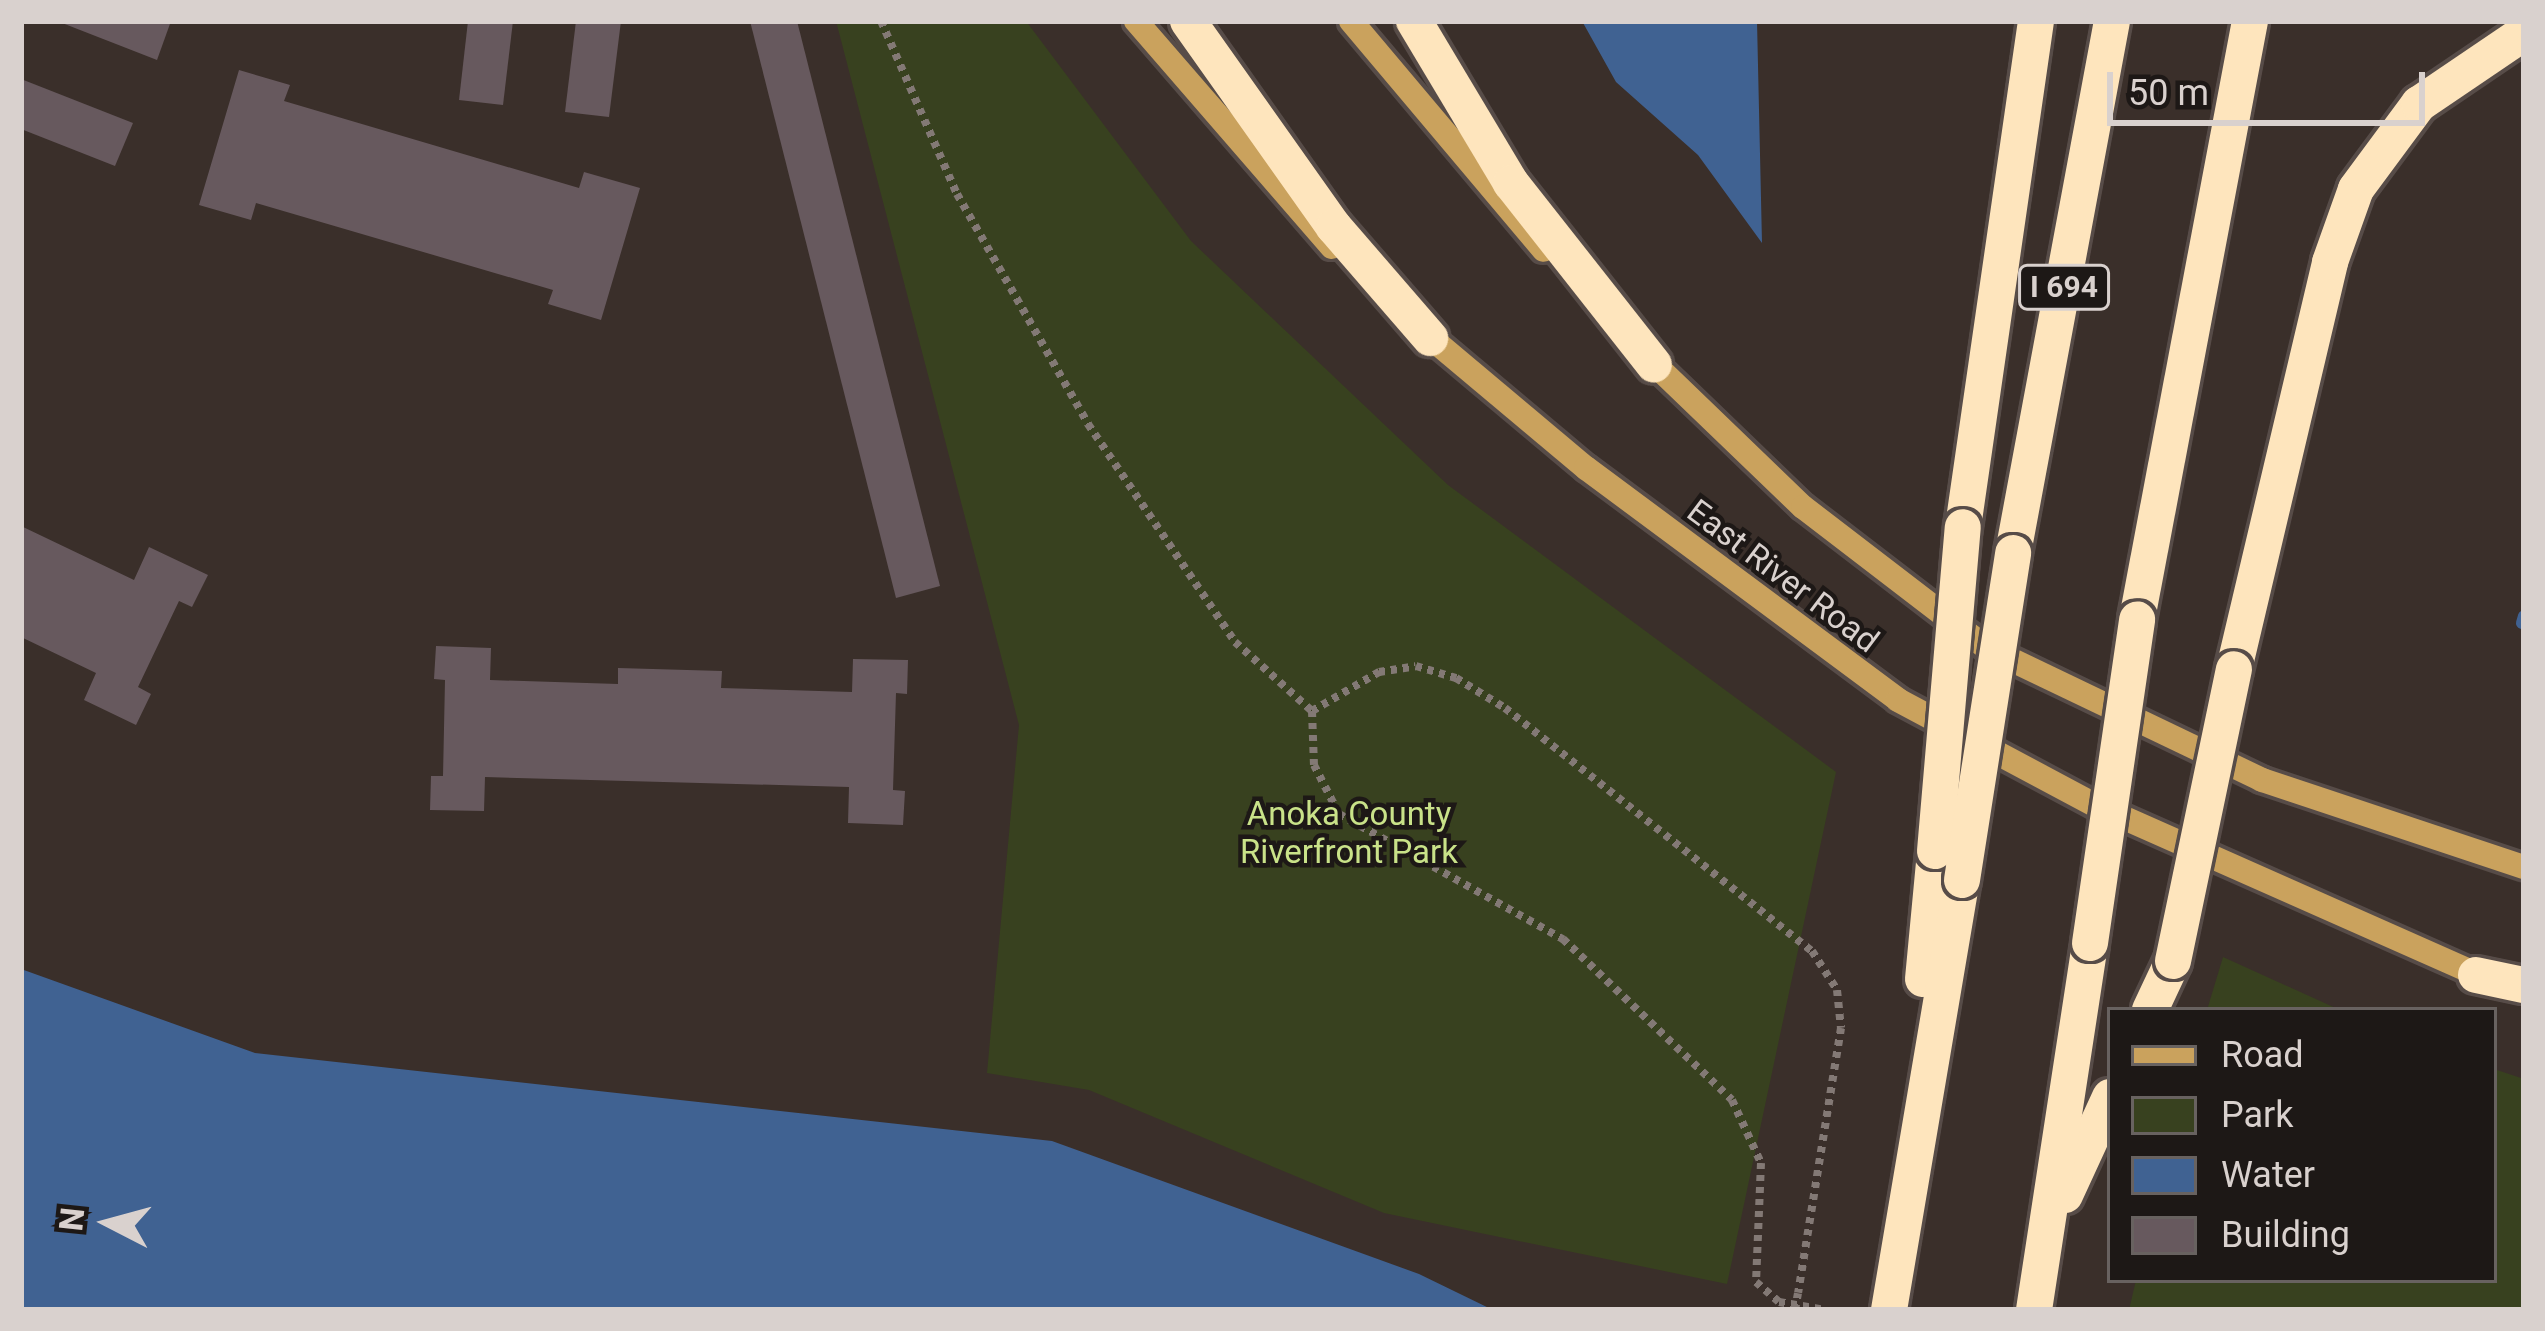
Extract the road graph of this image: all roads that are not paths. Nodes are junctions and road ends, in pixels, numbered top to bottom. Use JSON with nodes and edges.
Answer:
{"nodes":[{"id":1,"x":1136,"y":21,"type":"edge"},
{"id":2,"x":1188,"y":21,"type":"edge"},
{"id":3,"x":1351,"y":21,"type":"edge"},
{"id":4,"x":1414,"y":21,"type":"edge"},
{"id":5,"x":2036,"y":21,"type":"edge"},
{"id":6,"x":2112,"y":21,"type":"edge"},
{"id":7,"x":2249,"y":21,"type":"edge"},
{"id":8,"x":2524,"y":33,"type":"edge"},
{"id":9,"x":1430,"y":338,"type":"junction"},
{"id":10,"x":1654,"y":365,"type":"junction"},
{"id":11,"x":2524,"y":867,"type":"edge"},
{"id":12,"x":2476,"y":975,"type":"junction"},
{"id":13,"x":2524,"y":986,"type":"edge"},
{"id":14,"x":2524,"y":996,"type":"edge"},
{"id":15,"x":2151,"y":1007,"type":"edge"},
{"id":16,"x":2107,"y":1103,"type":"edge"},
{"id":17,"x":2048,"y":1231,"type":"junction"},
{"id":18,"x":1899,"y":1252,"type":"junction"},
{"id":19,"x":1888,"y":1310,"type":"edge"},
{"id":20,"x":2034,"y":1310,"type":"edge"}],
"edges":[{"from":1,"to":9,"type":"main road","name":"East River Road"},
{"from":2,"to":9,"type":"highway"},
{"from":3,"to":10,"type":"main road","name":"East River Road"},
{"from":4,"to":10,"type":"highway"},
{"from":5,"to":18,"type":"highway","bridge":true},
{"from":6,"to":18,"type":"highway","number":"I 694","bridge":true},
{"from":7,"to":17,"type":"highway","bridge":true},
{"from":8,"to":15,"type":"highway","bridge":true},
{"from":9,"to":12,"type":"main road","name":"East River Road"},
{"from":10,"to":11,"type":"main road","name":"East River Road"},
{"from":12,"to":13,"type":"highway"},
{"from":12,"to":14,"type":"main road","name":"East River Road"},
{"from":16,"to":17,"type":"highway"},
{"from":17,"to":20,"type":"highway"},
{"from":18,"to":19,"type":"highway","number":"I 694"}]}
